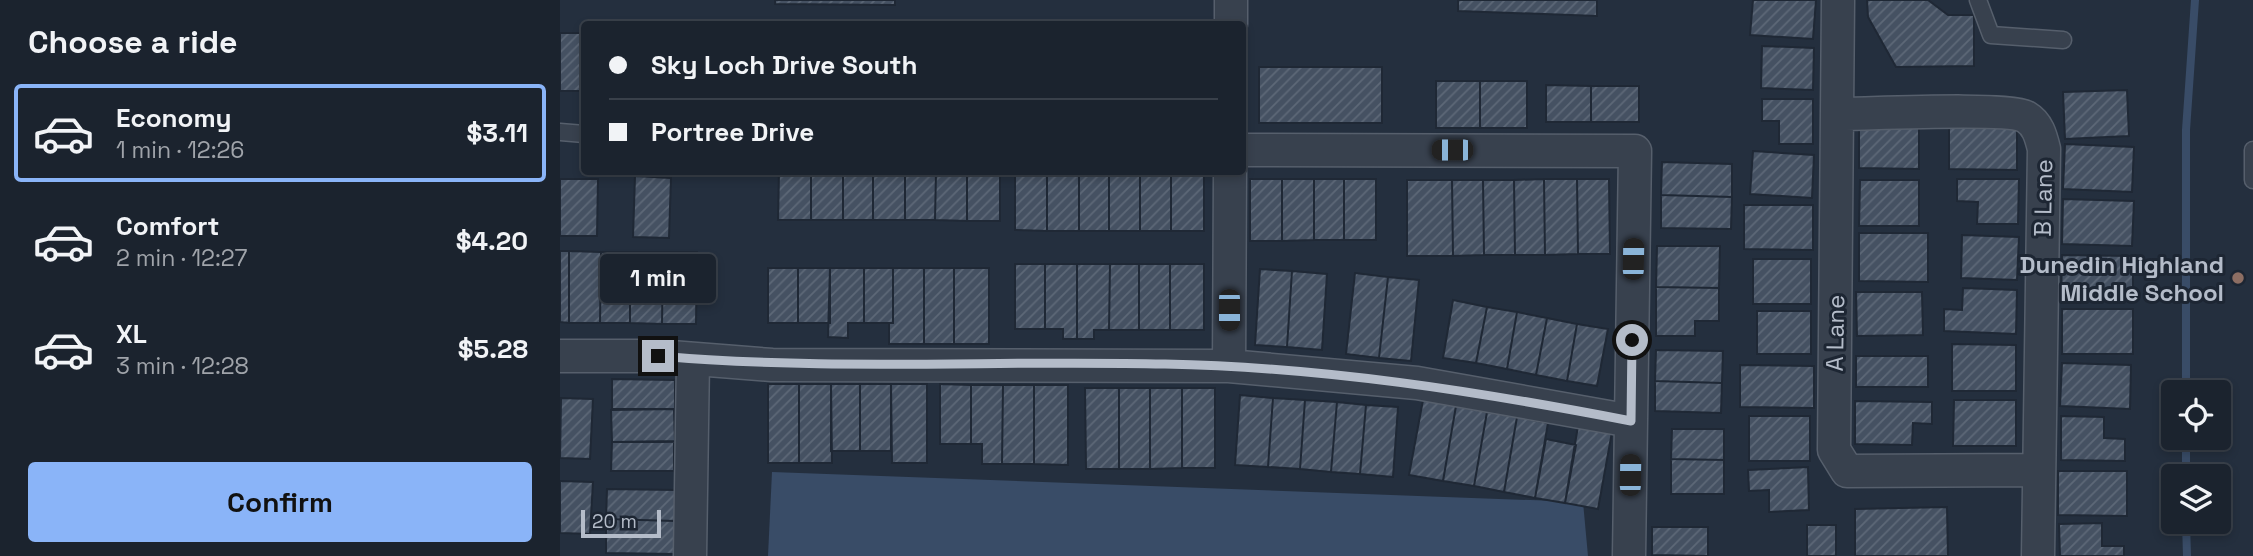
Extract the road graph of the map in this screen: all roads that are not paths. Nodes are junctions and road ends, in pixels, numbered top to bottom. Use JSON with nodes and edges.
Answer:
{"nodes":[{"id":1,"x":1231,"y":0,"type":"edge"},
{"id":2,"x":1839,"y":0,"type":"edge"},
{"id":3,"x":1978,"y":0,"type":"edge"},
{"id":4,"x":1231,"y":21,"type":"edge"},
{"id":5,"x":2063,"y":40,"type":"dead end"},
{"id":6,"x":1839,"y":114,"type":"junction"},
{"id":7,"x":560,"y":132,"type":"edge"},
{"id":8,"x":581,"y":134,"type":"edge"},
{"id":9,"x":1246,"y":150,"type":"edge"},
{"id":10,"x":2253,"y":150,"type":"edge"},
{"id":11,"x":1230,"y":175,"type":"edge"},
{"id":12,"x":2253,"y":180,"type":"edge"},
{"id":13,"x":560,"y":356,"type":"edge"},
{"id":14,"x":693,"y":359,"type":"junction"},
{"id":15,"x":1228,"y":366,"type":"junction"},
{"id":16,"x":1631,"y":421,"type":"junction"},
{"id":17,"x":2039,"y":470,"type":"junction"},
{"id":18,"x":690,"y":556,"type":"edge"},
{"id":19,"x":1629,"y":556,"type":"edge"},
{"id":20,"x":2038,"y":556,"type":"edge"}],
"edges":[{"from":1,"to":4,"type":"street"},
{"from":2,"to":6,"type":"street","name":"A Lane"},
{"from":3,"to":5,"type":"lane"},
{"from":6,"to":17,"type":"street","name":"B Lane"},
{"from":6,"to":17,"type":"street","name":"A Lane"},
{"from":7,"to":8,"type":"lane"},
{"from":9,"to":16,"type":"street"},
{"from":10,"to":12,"type":"lane"},
{"from":11,"to":15,"type":"street"},
{"from":13,"to":14,"type":"street"},
{"from":14,"to":15,"type":"street"},
{"from":14,"to":18,"type":"street"},
{"from":15,"to":16,"type":"street"},
{"from":16,"to":19,"type":"street"},
{"from":17,"to":20,"type":"street","name":"B Lane"}]}
